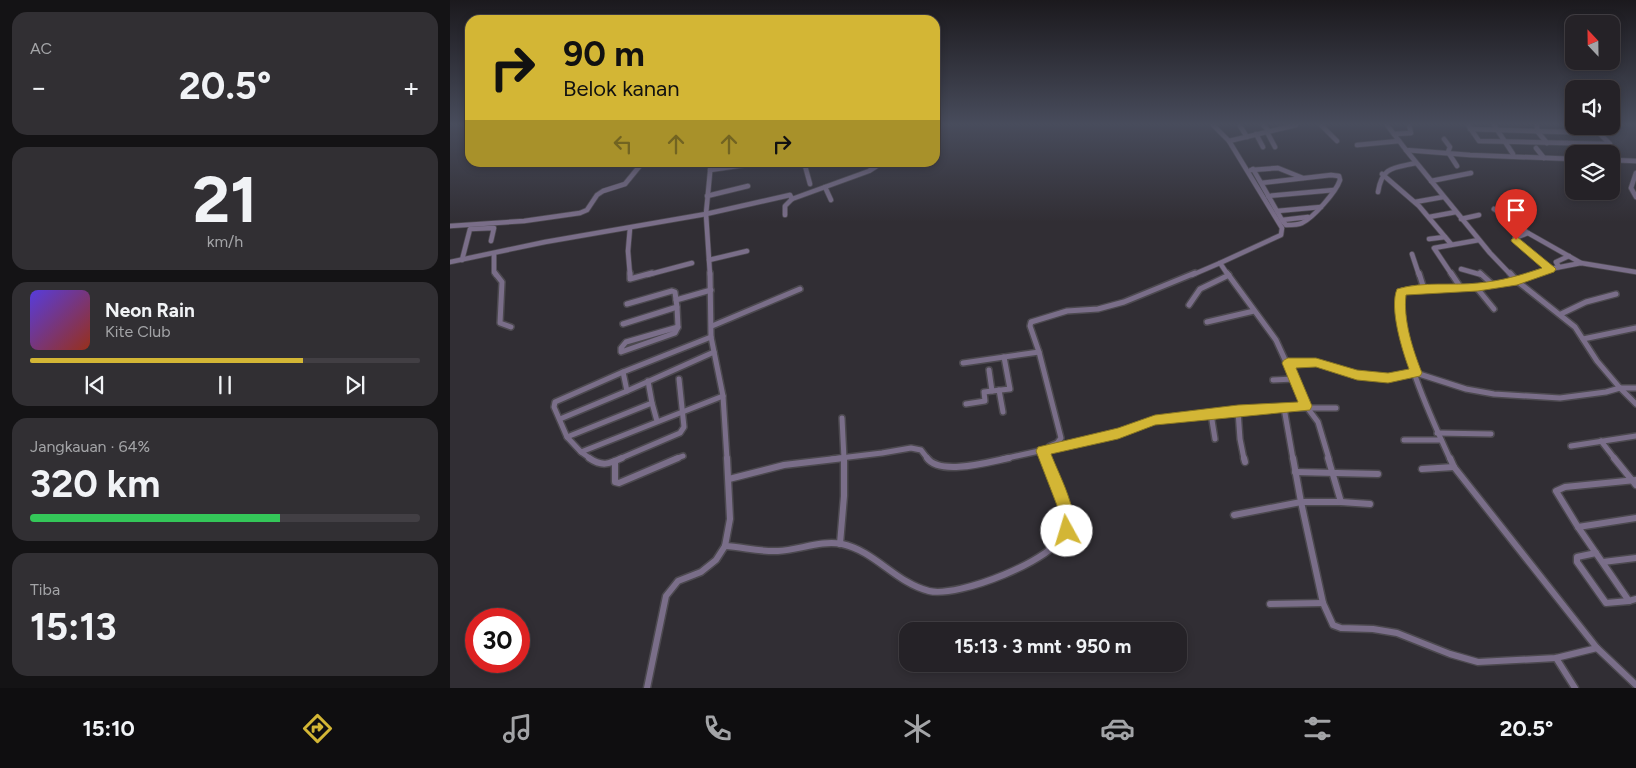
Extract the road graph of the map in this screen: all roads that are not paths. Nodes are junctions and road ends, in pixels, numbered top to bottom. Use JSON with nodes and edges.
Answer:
{"nodes":[{"id":1,"x":1241,"y":157,"type":"edge"},
{"id":2,"x":1411,"y":157,"type":"edge"},
{"id":3,"x":1451,"y":157,"type":"edge"},
{"id":4,"x":1523,"y":157,"type":"edge"},
{"id":5,"x":1544,"y":158,"type":"joint"},
{"id":6,"x":1565,"y":159,"type":"edge"},
{"id":7,"x":1620,"y":160,"type":"edge"},
{"id":8,"x":1636,"y":161,"type":"edge"},
{"id":9,"x":1416,"y":163,"type":"junction"},
{"id":10,"x":1457,"y":166,"type":"dead end"},
{"id":11,"x":639,"y":167,"type":"edge"},
{"id":12,"x":710,"y":167,"type":"edge"},
{"id":13,"x":731,"y":167,"type":"edge"},
{"id":14,"x":805,"y":167,"type":"edge"},
{"id":15,"x":876,"y":167,"type":"edge"},
{"id":16,"x":710,"y":170,"type":"junction"},
{"id":17,"x":1251,"y":170,"type":"junction"},
{"id":18,"x":1472,"y":173,"type":"dead end"},
{"id":19,"x":1636,"y":173,"type":"edge"},
{"id":20,"x":1382,"y":174,"type":"junction"},
{"id":21,"x":1303,"y":178,"type":"junction"},
{"id":22,"x":1430,"y":181,"type":"junction"},
{"id":23,"x":1261,"y":183,"type":"junction"},
{"id":24,"x":810,"y":184,"type":"dead end"},
{"id":25,"x":748,"y":186,"type":"dead end"},
{"id":26,"x":825,"y":186,"type":"junction"},
{"id":27,"x":1334,"y":190,"type":"junction"},
{"id":28,"x":1378,"y":192,"type":"dead end"},
{"id":29,"x":706,"y":196,"type":"junction"},
{"id":30,"x":1268,"y":196,"type":"junction"},
{"id":31,"x":791,"y":197,"type":"junction"},
{"id":32,"x":1443,"y":197,"type":"junction"},
{"id":33,"x":1636,"y":197,"type":"edge"},
{"id":34,"x":831,"y":200,"type":"dead end"},
{"id":35,"x":1415,"y":202,"type":"junction"},
{"id":36,"x":1321,"y":207,"type":"junction"},
{"id":37,"x":1494,"y":209,"type":"dead end"},
{"id":38,"x":1277,"y":211,"type":"junction"},
{"id":39,"x":1456,"y":212,"type":"junction"},
{"id":40,"x":706,"y":214,"type":"junction"},
{"id":41,"x":785,"y":215,"type":"dead end"},
{"id":42,"x":1479,"y":215,"type":"dead end"},
{"id":43,"x":1428,"y":217,"type":"junction"},
{"id":44,"x":1461,"y":218,"type":"junction"},
{"id":45,"x":450,"y":226,"type":"edge"},
{"id":46,"x":630,"y":228,"type":"junction"},
{"id":47,"x":1528,"y":234,"type":"junction"},
{"id":48,"x":1445,"y":237,"type":"junction"},
{"id":49,"x":1429,"y":239,"type":"dead end"},
{"id":50,"x":1478,"y":240,"type":"junction"},
{"id":51,"x":491,"y":241,"type":"dead end"},
{"id":52,"x":1451,"y":244,"type":"junction"},
{"id":53,"x":746,"y":251,"type":"dead end"},
{"id":54,"x":494,"y":254,"type":"junction"},
{"id":55,"x":1412,"y":254,"type":"dead end"},
{"id":56,"x":1569,"y":256,"type":"junction"},
{"id":57,"x":462,"y":260,"type":"junction"},
{"id":58,"x":709,"y":260,"type":"junction"},
{"id":59,"x":450,"y":262,"type":"edge"},
{"id":60,"x":692,"y":263,"type":"dead end"},
{"id":61,"x":1581,"y":263,"type":"junction"},
{"id":62,"x":1220,"y":264,"type":"junction"},
{"id":63,"x":1559,"y":267,"type":"junction"},
{"id":64,"x":1461,"y":268,"type":"dead end"},
{"id":65,"x":1550,"y":269,"type":"junction"},
{"id":66,"x":1636,"y":272,"type":"edge"},
{"id":67,"x":1228,"y":275,"type":"junction"},
{"id":68,"x":1517,"y":281,"type":"junction"},
{"id":69,"x":1493,"y":285,"type":"junction"},
{"id":70,"x":1476,"y":287,"type":"junction"},
{"id":71,"x":1461,"y":288,"type":"junction"},
{"id":72,"x":800,"y":289,"type":"dead end"},
{"id":73,"x":712,"y":290,"type":"junction"},
{"id":74,"x":1424,"y":290,"type":"junction"},
{"id":75,"x":1616,"y":294,"type":"dead end"},
{"id":76,"x":676,"y":300,"type":"junction"},
{"id":77,"x":627,"y":304,"type":"dead end"},
{"id":78,"x":1189,"y":305,"type":"dead end"},
{"id":79,"x":677,"y":307,"type":"junction"},
{"id":80,"x":1494,"y":309,"type":"dead end"},
{"id":81,"x":1254,"y":310,"type":"junction"},
{"id":82,"x":1562,"y":314,"type":"junction"},
{"id":83,"x":1207,"y":322,"type":"dead end"},
{"id":84,"x":623,"y":324,"type":"dead end"},
{"id":85,"x":712,"y":326,"type":"junction"},
{"id":86,"x":511,"y":327,"type":"dead end"},
{"id":87,"x":678,"y":327,"type":"junction"},
{"id":88,"x":1636,"y":328,"type":"edge"},
{"id":89,"x":711,"y":337,"type":"junction"},
{"id":90,"x":1583,"y":339,"type":"junction"},
{"id":91,"x":714,"y":352,"type":"junction"},
{"id":92,"x":1039,"y":352,"type":"junction"},
{"id":93,"x":1004,"y":357,"type":"junction"},
{"id":94,"x":963,"y":363,"type":"dead end"},
{"id":95,"x":1288,"y":363,"type":"junction"},
{"id":96,"x":988,"y":370,"type":"dead end"},
{"id":97,"x":623,"y":372,"type":"junction"},
{"id":98,"x":1416,"y":373,"type":"junction"},
{"id":99,"x":679,"y":379,"type":"dead end"},
{"id":100,"x":1294,"y":379,"type":"junction"},
{"id":101,"x":1273,"y":380,"type":"dead end"},
{"id":102,"x":648,"y":381,"type":"junction"},
{"id":103,"x":1620,"y":388,"type":"junction"},
{"id":104,"x":1636,"y":388,"type":"edge"},
{"id":105,"x":627,"y":390,"type":"junction"},
{"id":106,"x":999,"y":390,"type":"junction"},
{"id":107,"x":992,"y":391,"type":"junction"},
{"id":108,"x":723,"y":396,"type":"junction"},
{"id":109,"x":652,"y":403,"type":"junction"},
{"id":110,"x":966,"y":404,"type":"dead end"},
{"id":111,"x":1636,"y":404,"type":"edge"},
{"id":112,"x":1306,"y":406,"type":"junction"},
{"id":113,"x":1284,"y":408,"type":"junction"},
{"id":114,"x":1336,"y":408,"type":"dead end"},
{"id":115,"x":1238,"y":410,"type":"junction"},
{"id":116,"x":684,"y":412,"type":"junction"},
{"id":117,"x":1003,"y":412,"type":"dead end"},
{"id":118,"x":1211,"y":414,"type":"junction"},
{"id":119,"x":560,"y":418,"type":"junction"},
{"id":120,"x":842,"y":418,"type":"dead end"},
{"id":121,"x":657,"y":421,"type":"junction"},
{"id":122,"x":1437,"y":433,"type":"junction"},
{"id":123,"x":1491,"y":434,"type":"dead end"},
{"id":124,"x":1636,"y":436,"type":"edge"},
{"id":125,"x":567,"y":437,"type":"junction"},
{"id":126,"x":1215,"y":439,"type":"dead end"},
{"id":127,"x":1404,"y":440,"type":"dead end"},
{"id":128,"x":1441,"y":440,"type":"junction"},
{"id":129,"x":1601,"y":441,"type":"junction"},
{"id":130,"x":1571,"y":446,"type":"dead end"},
{"id":131,"x":1043,"y":451,"type":"junction"},
{"id":132,"x":581,"y":452,"type":"junction"},
{"id":133,"x":683,"y":456,"type":"dead end"},
{"id":134,"x":846,"y":459,"type":"junction"},
{"id":135,"x":615,"y":461,"type":"junction"},
{"id":136,"x":1245,"y":462,"type":"dead end"},
{"id":137,"x":1454,"y":467,"type":"junction"},
{"id":138,"x":1422,"y":469,"type":"dead end"},
{"id":139,"x":1295,"y":472,"type":"junction"},
{"id":140,"x":1333,"y":472,"type":"junction"},
{"id":141,"x":1378,"y":474,"type":"dead end"},
{"id":142,"x":729,"y":479,"type":"junction"},
{"id":143,"x":1635,"y":482,"type":"edge"},
{"id":144,"x":1301,"y":502,"type":"junction"},
{"id":145,"x":1341,"y":502,"type":"junction"},
{"id":146,"x":1370,"y":504,"type":"dead end"},
{"id":147,"x":1234,"y":515,"type":"dead end"},
{"id":148,"x":1636,"y":518,"type":"edge"},
{"id":149,"x":1578,"y":527,"type":"junction"},
{"id":150,"x":840,"y":544,"type":"junction"},
{"id":151,"x":725,"y":546,"type":"junction"},
{"id":152,"x":1596,"y":552,"type":"junction"},
{"id":153,"x":1636,"y":558,"type":"edge"},
{"id":154,"x":1603,"y":562,"type":"junction"},
{"id":155,"x":1633,"y":600,"type":"edge"},
{"id":156,"x":1323,"y":603,"type":"junction"},
{"id":157,"x":1270,"y":604,"type":"dead end"},
{"id":158,"x":1596,"y":648,"type":"junction"},
{"id":159,"x":1556,"y":658,"type":"junction"},
{"id":160,"x":1636,"y":685,"type":"edge"},
{"id":161,"x":647,"y":688,"type":"edge"},
{"id":162,"x":1575,"y":688,"type":"edge"}],
"edges":[{"from":1,"to":17,"type":"street"},
{"from":2,"to":9,"type":"street"},
{"from":3,"to":10,"type":"street"},
{"from":4,"to":5,"type":"street"},
{"from":5,"to":6,"type":"street"},
{"from":7,"to":8,"type":"street"},
{"from":9,"to":20,"type":"street"},
{"from":9,"to":22,"type":"street"},
{"from":11,"to":45,"type":"street"},
{"from":12,"to":16,"type":"street"},
{"from":13,"to":16,"type":"street"},
{"from":14,"to":24,"type":"street"},
{"from":15,"to":26,"type":"street"},
{"from":16,"to":29,"type":"street"},
{"from":17,"to":21,"type":"street"},
{"from":17,"to":23,"type":"street"},
{"from":17,"to":62,"type":"street"},
{"from":18,"to":22,"type":"street"},
{"from":19,"to":33,"type":"street"},
{"from":20,"to":28,"type":"street"},
{"from":20,"to":35,"type":"street"},
{"from":21,"to":23,"type":"street"},
{"from":21,"to":27,"type":"street"},
{"from":22,"to":32,"type":"street"},
{"from":23,"to":30,"type":"street"},
{"from":25,"to":29,"type":"street"},
{"from":26,"to":31,"type":"street"},
{"from":26,"to":34,"type":"street"},
{"from":27,"to":30,"type":"street"},
{"from":27,"to":36,"type":"street"},
{"from":29,"to":40,"type":"street"},
{"from":30,"to":38,"type":"street"},
{"from":31,"to":40,"type":"street"},
{"from":31,"to":41,"type":"street"},
{"from":32,"to":35,"type":"street"},
{"from":32,"to":39,"type":"street"},
{"from":35,"to":43,"type":"street"},
{"from":36,"to":38,"type":"street"},
{"from":36,"to":38,"type":"street"},
{"from":37,"to":47,"type":"street"},
{"from":39,"to":43,"type":"street"},
{"from":39,"to":44,"type":"street"},
{"from":40,"to":46,"type":"street"},
{"from":40,"to":58,"type":"street"},
{"from":42,"to":44,"type":"street"},
{"from":43,"to":48,"type":"street"},
{"from":44,"to":50,"type":"street"},
{"from":46,"to":54,"type":"street"},
{"from":46,"to":60,"type":"street"},
{"from":47,"to":56,"type":"street"},
{"from":47,"to":65,"type":"street"},
{"from":48,"to":49,"type":"street"},
{"from":48,"to":52,"type":"street"},
{"from":50,"to":52,"type":"street"},
{"from":50,"to":68,"type":"street"},
{"from":51,"to":57,"type":"street"},
{"from":52,"to":71,"type":"street"},
{"from":53,"to":58,"type":"street"},
{"from":54,"to":57,"type":"street"},
{"from":54,"to":86,"type":"street"},
{"from":55,"to":74,"type":"street"},
{"from":56,"to":61,"type":"street"},
{"from":56,"to":63,"type":"street"},
{"from":57,"to":59,"type":"street"},
{"from":58,"to":73,"type":"street"},
{"from":61,"to":63,"type":"street"},
{"from":61,"to":66,"type":"street"},
{"from":62,"to":67,"type":"street"},
{"from":62,"to":92,"type":"street"},
{"from":63,"to":65,"type":"street"},
{"from":64,"to":69,"type":"street"},
{"from":65,"to":68,"type":"street"},
{"from":67,"to":78,"type":"street"},
{"from":67,"to":81,"type":"street"},
{"from":68,"to":69,"type":"street"},
{"from":68,"to":82,"type":"street"},
{"from":69,"to":70,"type":"street"},
{"from":70,"to":71,"type":"street"},
{"from":70,"to":80,"type":"street"},
{"from":71,"to":74,"type":"street"},
{"from":72,"to":85,"type":"street"},
{"from":73,"to":76,"type":"street"},
{"from":73,"to":85,"type":"street"},
{"from":74,"to":98,"type":"street"},
{"from":75,"to":82,"type":"street"},
{"from":76,"to":77,"type":"street"},
{"from":76,"to":79,"type":"street"},
{"from":79,"to":84,"type":"street"},
{"from":79,"to":87,"type":"street"},
{"from":81,"to":83,"type":"street"},
{"from":81,"to":95,"type":"street"},
{"from":82,"to":90,"type":"street"},
{"from":85,"to":89,"type":"street"},
{"from":87,"to":87,"type":"street"},
{"from":88,"to":90,"type":"street"},
{"from":89,"to":91,"type":"street"},
{"from":89,"to":97,"type":"street"},
{"from":90,"to":103,"type":"street"},
{"from":91,"to":102,"type":"street"},
{"from":91,"to":108,"type":"street"},
{"from":92,"to":93,"type":"street"},
{"from":92,"to":131,"type":"street"},
{"from":93,"to":94,"type":"street"},
{"from":93,"to":106,"type":"street"},
{"from":95,"to":98,"type":"street"},
{"from":95,"to":100,"type":"street"},
{"from":96,"to":107,"type":"street"},
{"from":97,"to":105,"type":"street"},
{"from":97,"to":119,"type":"street"},
{"from":98,"to":103,"type":"street"},
{"from":98,"to":122,"type":"street"},
{"from":99,"to":116,"type":"street"},
{"from":100,"to":101,"type":"street"},
{"from":100,"to":112,"type":"street"},
{"from":102,"to":105,"type":"street"},
{"from":102,"to":109,"type":"street"},
{"from":103,"to":104,"type":"street"},
{"from":103,"to":111,"type":"street"},
{"from":105,"to":119,"type":"street"},
{"from":106,"to":107,"type":"street"},
{"from":106,"to":117,"type":"street"},
{"from":107,"to":110,"type":"street"},
{"from":108,"to":116,"type":"street"},
{"from":108,"to":142,"type":"street"},
{"from":109,"to":121,"type":"street"},
{"from":109,"to":125,"type":"street"},
{"from":112,"to":113,"type":"street"},
{"from":112,"to":114,"type":"street"},
{"from":112,"to":140,"type":"street"},
{"from":113,"to":115,"type":"street"},
{"from":113,"to":139,"type":"street"},
{"from":115,"to":118,"type":"street"},
{"from":115,"to":136,"type":"street"},
{"from":116,"to":121,"type":"street"},
{"from":116,"to":135,"type":"street"},
{"from":118,"to":126,"type":"street"},
{"from":118,"to":131,"type":"street"},
{"from":119,"to":125,"type":"street"},
{"from":120,"to":134,"type":"street"},
{"from":121,"to":132,"type":"street"},
{"from":122,"to":123,"type":"street"},
{"from":122,"to":128,"type":"street"},
{"from":124,"to":129,"type":"street"},
{"from":125,"to":132,"type":"street"},
{"from":127,"to":128,"type":"street"},
{"from":128,"to":137,"type":"street"},
{"from":129,"to":130,"type":"street"},
{"from":129,"to":143,"type":"street"},
{"from":131,"to":134,"type":"street"},
{"from":131,"to":150,"type":"street"},
{"from":132,"to":135,"type":"street"},
{"from":133,"to":135,"type":"street"},
{"from":134,"to":142,"type":"street"},
{"from":134,"to":150,"type":"street"},
{"from":137,"to":138,"type":"street"},
{"from":137,"to":158,"type":"street"},
{"from":139,"to":140,"type":"street"},
{"from":139,"to":144,"type":"street"},
{"from":140,"to":141,"type":"street"},
{"from":140,"to":145,"type":"street"},
{"from":142,"to":151,"type":"street"},
{"from":143,"to":149,"type":"street"},
{"from":144,"to":145,"type":"street"},
{"from":144,"to":147,"type":"street"},
{"from":144,"to":156,"type":"street"},
{"from":145,"to":146,"type":"street"},
{"from":148,"to":149,"type":"street"},
{"from":149,"to":152,"type":"street"},
{"from":150,"to":151,"type":"street"},
{"from":151,"to":161,"type":"street"},
{"from":152,"to":154,"type":"street"},
{"from":152,"to":155,"type":"street"},
{"from":153,"to":154,"type":"street"},
{"from":154,"to":155,"type":"street"},
{"from":156,"to":157,"type":"street"},
{"from":156,"to":159,"type":"street"},
{"from":158,"to":159,"type":"street"},
{"from":158,"to":160,"type":"street"},
{"from":159,"to":162,"type":"street"}]}
